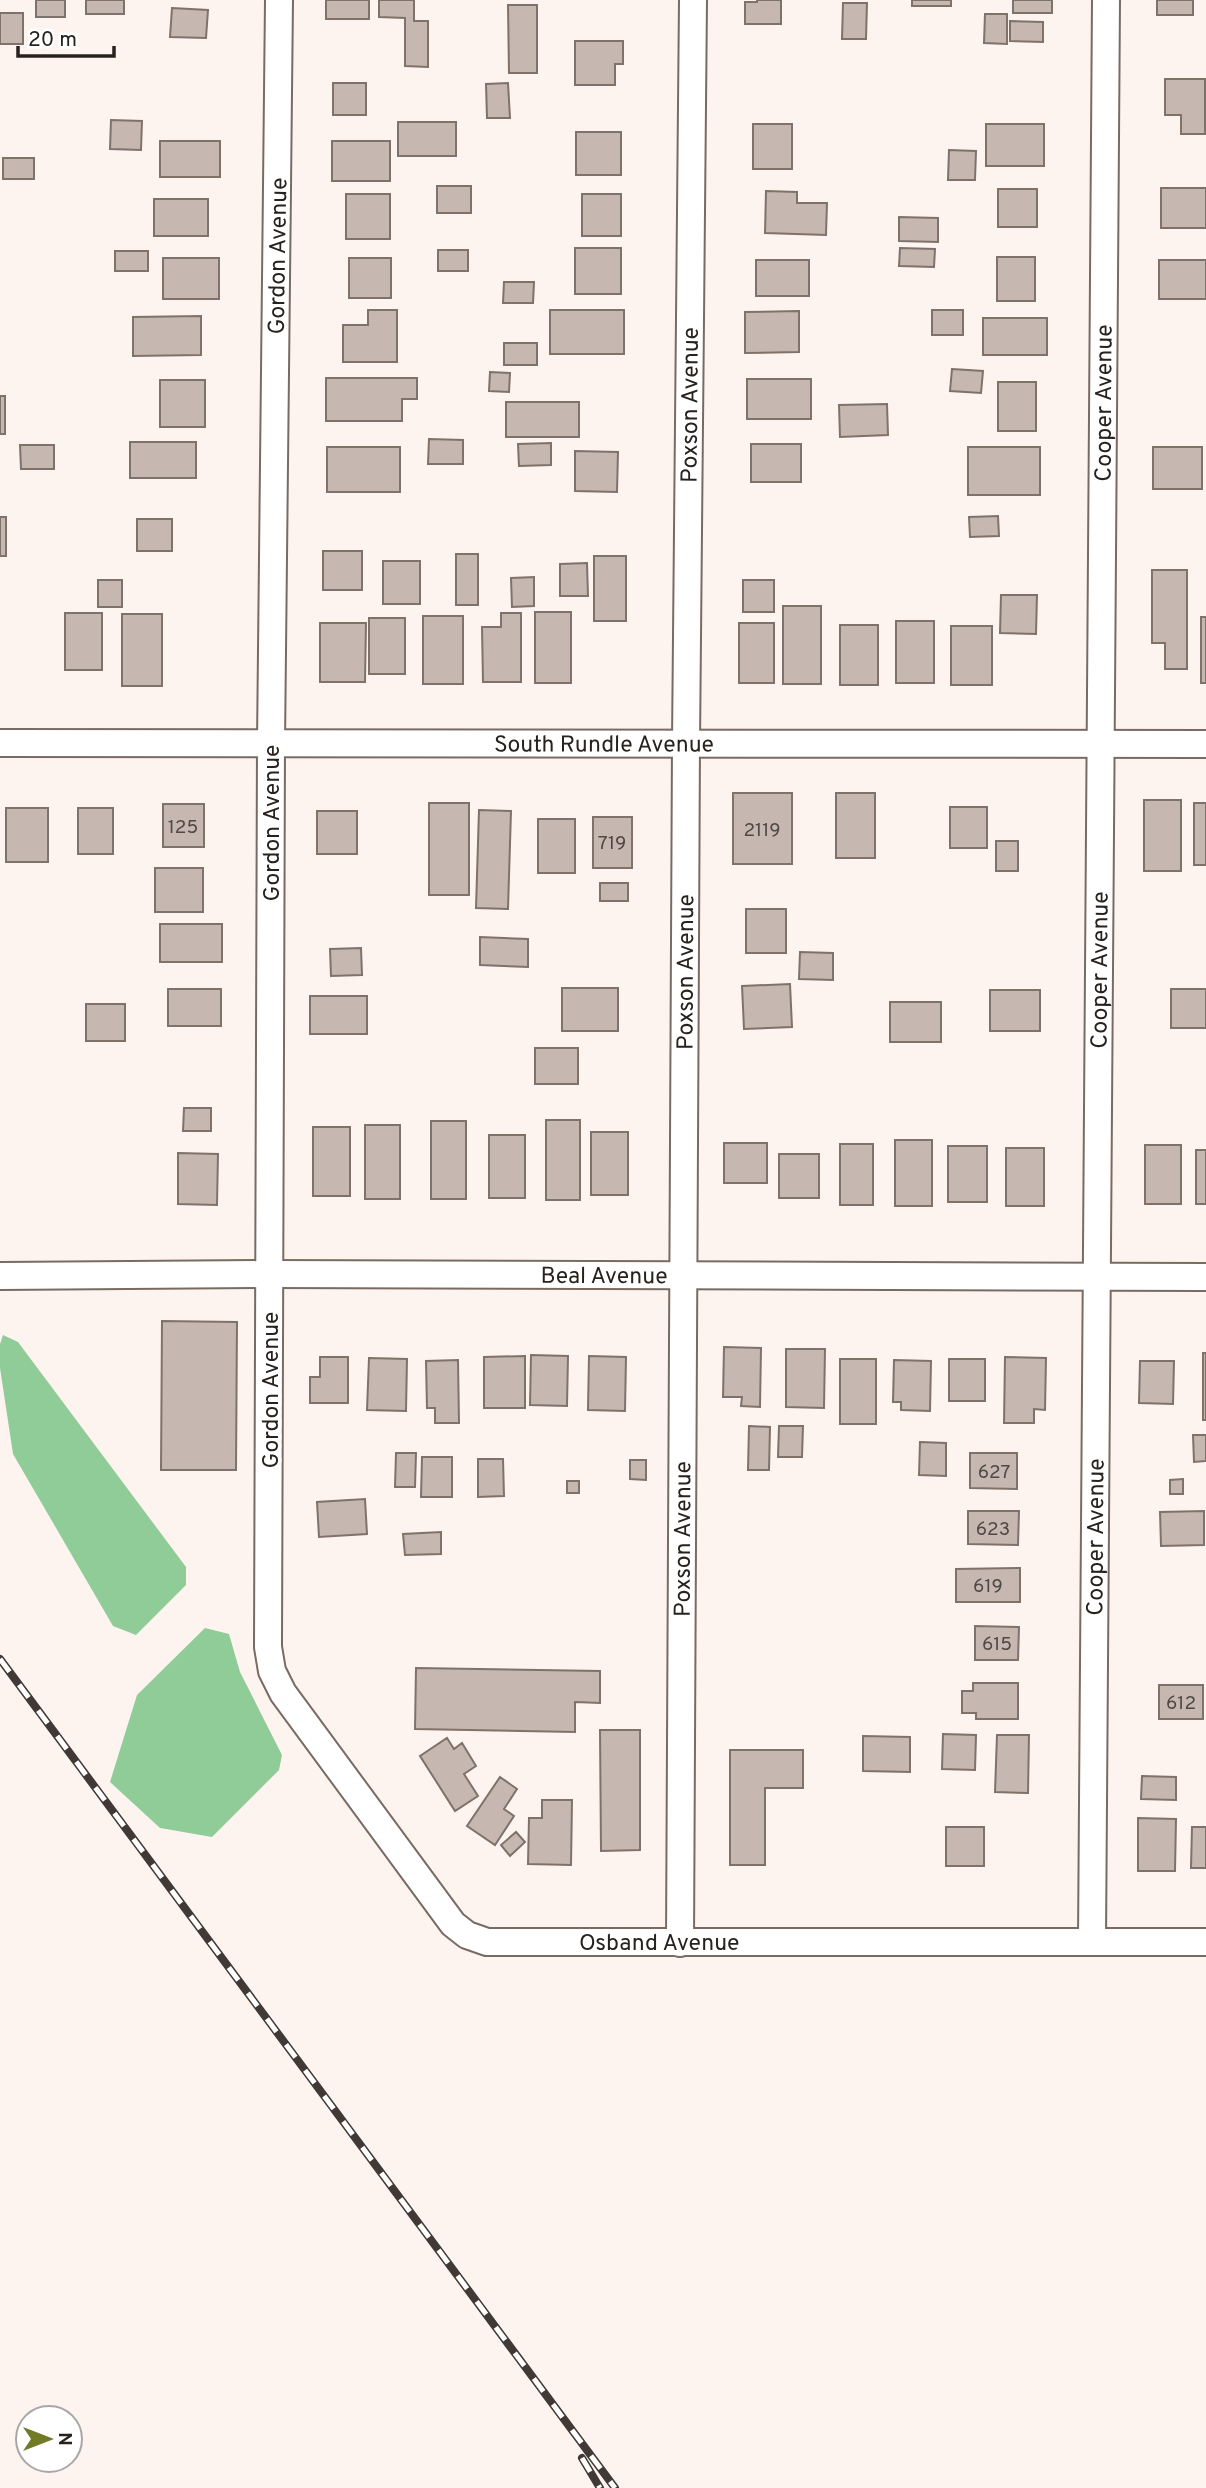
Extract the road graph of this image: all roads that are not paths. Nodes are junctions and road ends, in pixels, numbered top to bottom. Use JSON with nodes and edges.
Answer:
{"nodes":[{"id":1,"x":279,"y":0,"type":"edge"},
{"id":2,"x":693,"y":0,"type":"edge"},
{"id":3,"x":1105,"y":0,"type":"edge"},
{"id":4,"x":0,"y":743,"type":"edge"},
{"id":5,"x":686,"y":743,"type":"junction"},
{"id":6,"x":271,"y":744,"type":"junction"},
{"id":7,"x":1100,"y":744,"type":"junction"},
{"id":8,"x":1206,"y":744,"type":"edge"},
{"id":9,"x":271,"y":1274,"type":"junction"},
{"id":10,"x":684,"y":1275,"type":"junction"},
{"id":11,"x":0,"y":1276,"type":"edge"},
{"id":12,"x":1097,"y":1277,"type":"junction"},
{"id":13,"x":1206,"y":1277,"type":"edge"},
{"id":14,"x":268,"y":1647,"type":"joint"},
{"id":15,"x":1092,"y":1941,"type":"junction"},
{"id":16,"x":1206,"y":1942,"type":"edge"},
{"id":17,"x":680,"y":1943,"type":"junction"}],
"edges":[{"from":1,"to":6,"type":"street","name":"Gordon Avenue"},
{"from":2,"to":5,"type":"street","name":"Poxson Avenue"},
{"from":3,"to":7,"type":"street","name":"Cooper Avenue"},
{"from":4,"to":6,"type":"street","name":"South Rundle Avenue"},
{"from":5,"to":6,"type":"street","name":"South Rundle Avenue"},
{"from":5,"to":7,"type":"street","name":"South Rundle Avenue"},
{"from":5,"to":10,"type":"street","name":"Poxson Avenue"},
{"from":6,"to":9,"type":"street","name":"Gordon Avenue"},
{"from":7,"to":8,"type":"street","name":"South Rundle Avenue"},
{"from":7,"to":12,"type":"street","name":"Cooper Avenue"},
{"from":9,"to":10,"type":"street","name":"Beal Avenue"},
{"from":9,"to":11,"type":"street","name":"Beal Avenue"},
{"from":9,"to":14,"type":"street","name":"Gordon Avenue"},
{"from":10,"to":12,"type":"street","name":"Beal Avenue"},
{"from":10,"to":17,"type":"street","name":"Poxson Avenue"},
{"from":12,"to":13,"type":"street","name":"Beal Avenue"},
{"from":12,"to":15,"type":"street","name":"Cooper Avenue"},
{"from":14,"to":17,"type":"street","name":"Osband Avenue"},
{"from":15,"to":16,"type":"street","name":"Osband Avenue"},
{"from":15,"to":17,"type":"street","name":"Osband Avenue"}]}
